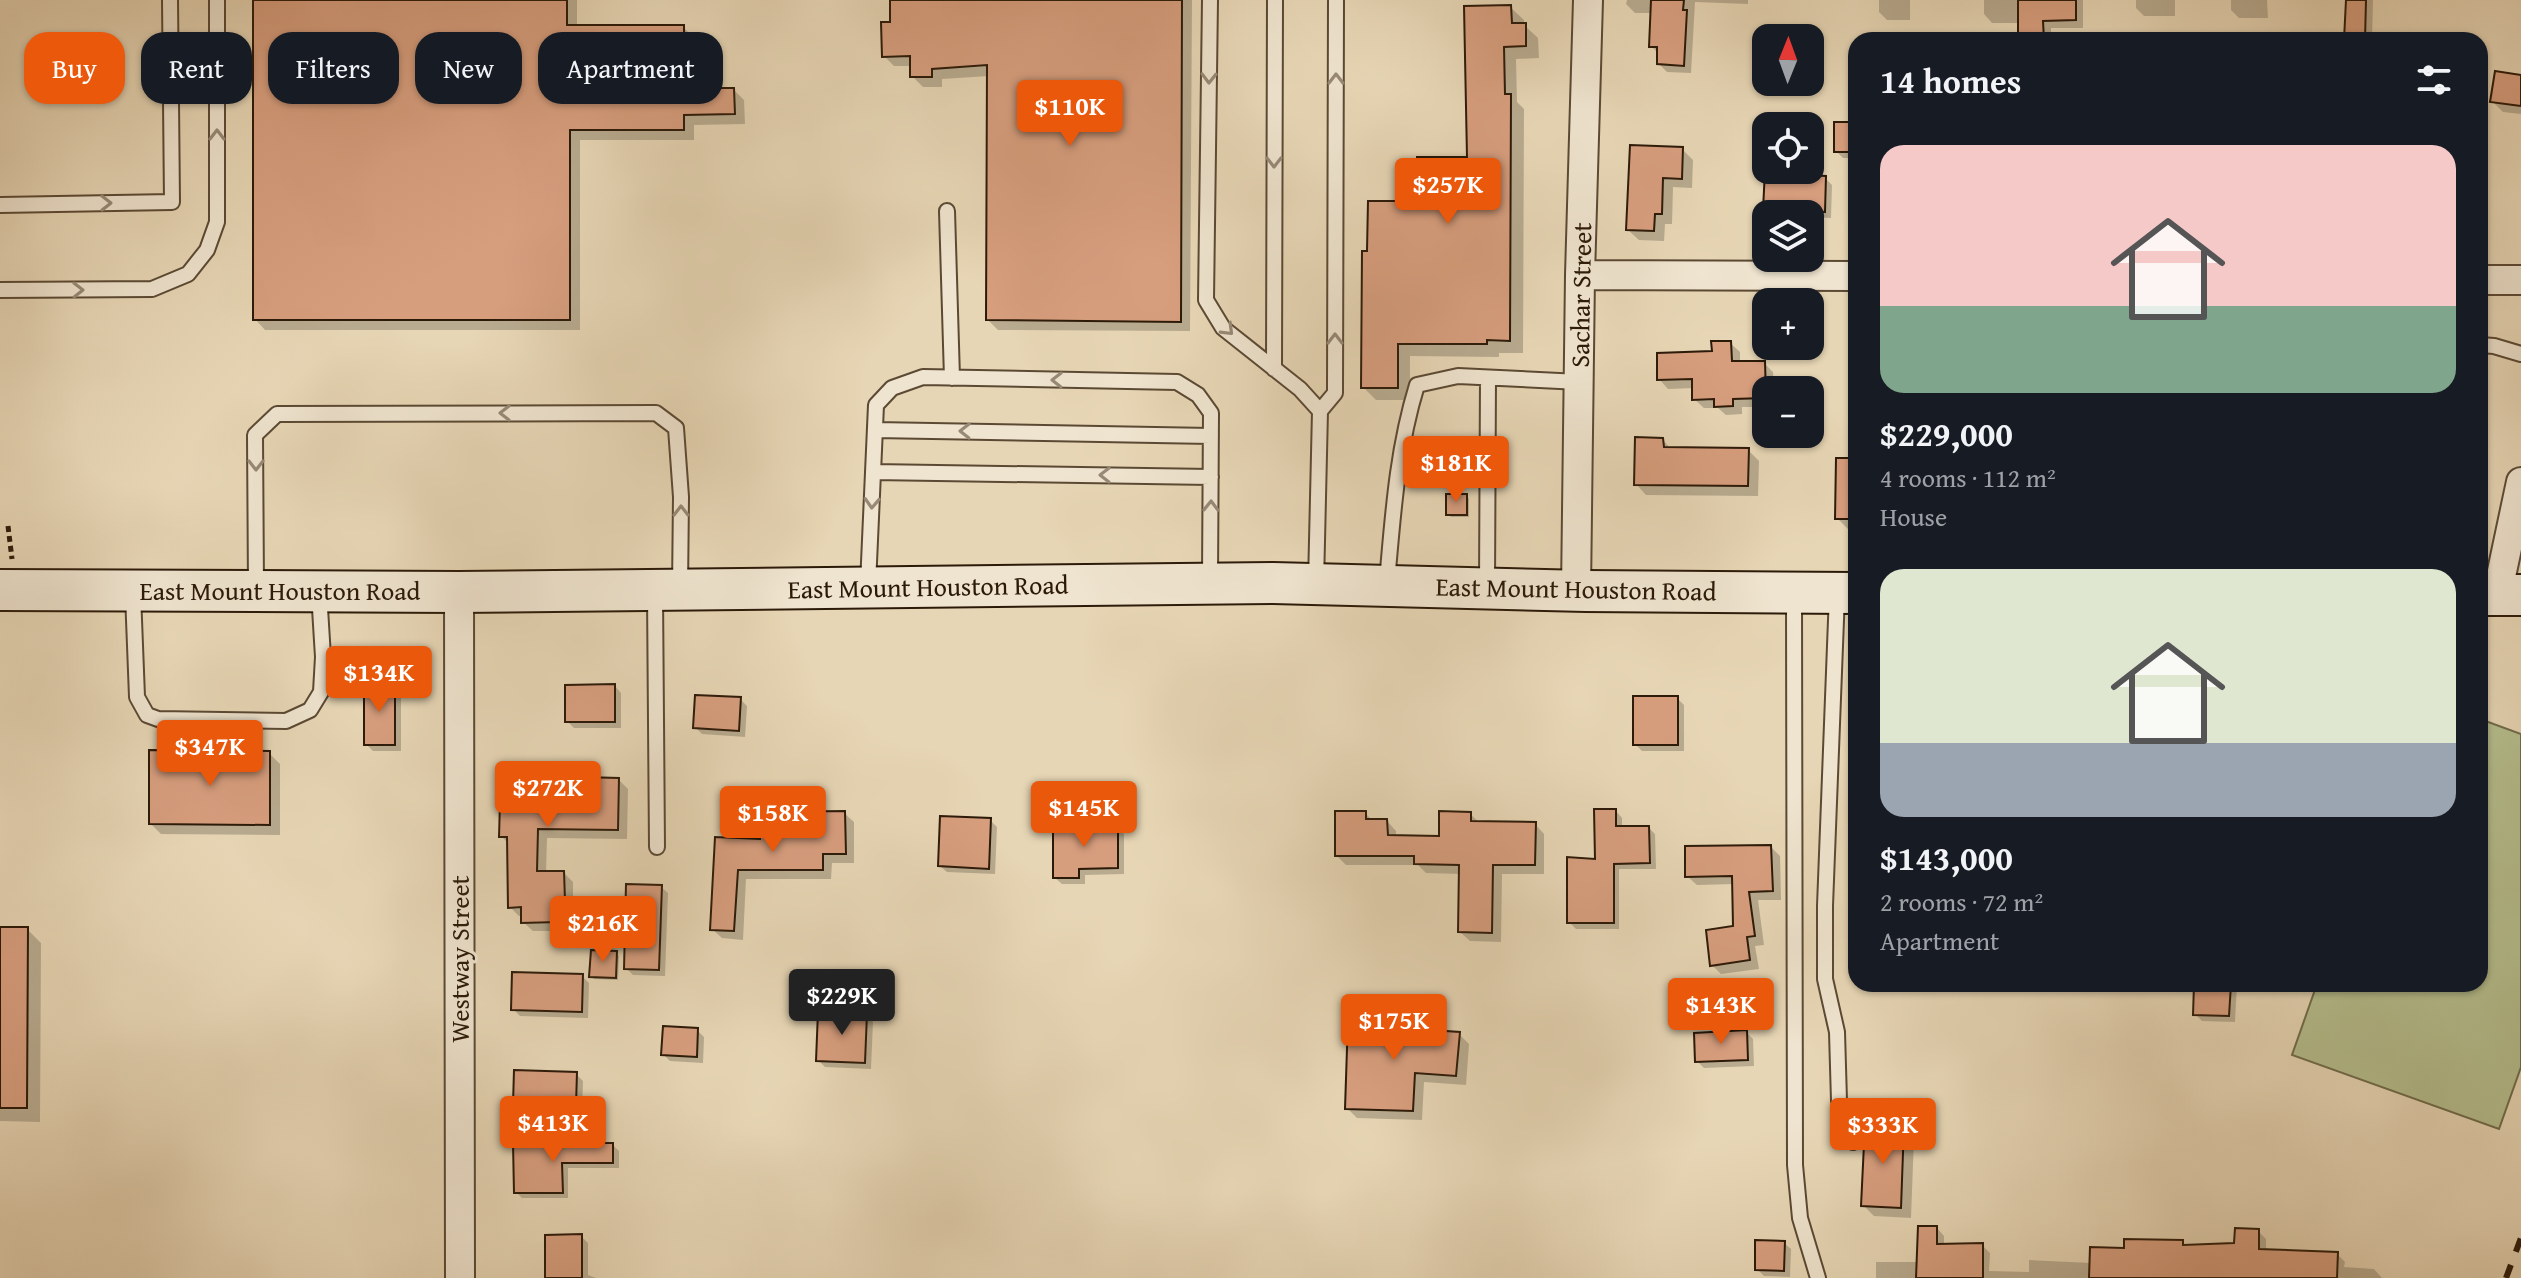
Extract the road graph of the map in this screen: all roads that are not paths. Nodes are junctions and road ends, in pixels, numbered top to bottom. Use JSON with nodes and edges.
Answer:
{"nodes":[{"id":1,"x":170,"y":0,"type":"edge"},
{"id":2,"x":217,"y":0,"type":"edge"},
{"id":3,"x":1210,"y":0,"type":"edge"},
{"id":4,"x":1275,"y":0,"type":"edge"},
{"id":5,"x":1336,"y":0,"type":"edge"},
{"id":6,"x":1588,"y":0,"type":"edge"},
{"id":7,"x":0,"y":205,"type":"edge"},
{"id":8,"x":947,"y":211,"type":"dead end"},
{"id":9,"x":1580,"y":275,"type":"junction"},
{"id":10,"x":1848,"y":276,"type":"edge"},
{"id":11,"x":2488,"y":280,"type":"edge"},
{"id":12,"x":2521,"y":280,"type":"edge"},
{"id":13,"x":0,"y":290,"type":"edge"},
{"id":14,"x":2488,"y":346,"type":"edge"},
{"id":15,"x":2521,"y":354,"type":"edge"},
{"id":16,"x":1274,"y":369,"type":"junction"},
{"id":17,"x":952,"y":378,"type":"junction"},
{"id":18,"x":1488,"y":378,"type":"junction"},
{"id":19,"x":1580,"y":382,"type":"junction"},
{"id":20,"x":1320,"y":411,"type":"junction"},
{"id":21,"x":875,"y":430,"type":"junction"},
{"id":22,"x":1211,"y":436,"type":"junction"},
{"id":23,"x":873,"y":472,"type":"junction"},
{"id":24,"x":1211,"y":477,"type":"junction"},
{"id":25,"x":2521,"y":482,"type":"edge"},
{"id":26,"x":6,"y":581,"type":"edge"},
{"id":27,"x":1210,"y":584,"type":"junction"},
{"id":28,"x":1316,"y":584,"type":"junction"},
{"id":29,"x":1387,"y":586,"type":"junction"},
{"id":30,"x":868,"y":587,"type":"junction"},
{"id":31,"x":668,"y":589,"type":"junction"},
{"id":32,"x":1487,"y":589,"type":"junction"},
{"id":33,"x":133,"y":591,"type":"junction"},
{"id":34,"x":256,"y":591,"type":"junction"},
{"id":35,"x":1576,"y":591,"type":"junction"},
{"id":36,"x":319,"y":592,"type":"junction"},
{"id":37,"x":459,"y":592,"type":"junction"},
{"id":38,"x":1794,"y":592,"type":"junction"},
{"id":39,"x":1847,"y":593,"type":"edge"},
{"id":40,"x":2499,"y":595,"type":"edge"},
{"id":41,"x":657,"y":847,"type":"dead end"},
{"id":42,"x":1853,"y":1142,"type":"dead end"},
{"id":43,"x":460,"y":1278,"type":"edge"},
{"id":44,"x":1818,"y":1278,"type":"edge"}],
"edges":[{"from":7,"to":1,"type":"lane","one_way":true},
{"from":13,"to":2,"type":"lane","one_way":true},
{"from":3,"to":16,"type":"lane","one_way":true},
{"from":4,"to":16,"type":"lane","one_way":true},
{"from":20,"to":5,"type":"lane","one_way":true},
{"from":6,"to":9,"type":"street","name":"Sachar Street"},
{"from":8,"to":17,"type":"lane"},
{"from":9,"to":10,"type":"street"},
{"from":9,"to":19,"type":"street","name":"Sachar Street"},
{"from":11,"to":12,"type":"street"},
{"from":14,"to":15,"type":"lane"},
{"from":16,"to":20,"type":"lane"},
{"from":17,"to":21,"type":"lane"},
{"from":22,"to":17,"type":"lane","one_way":true},
{"from":18,"to":19,"type":"lane"},
{"from":18,"to":29,"type":"lane"},
{"from":18,"to":32,"type":"lane"},
{"from":19,"to":35,"type":"street","name":"Sachar Street"},
{"from":20,"to":28,"type":"lane"},
{"from":22,"to":21,"type":"lane","one_way":true},
{"from":21,"to":23,"type":"lane"},
{"from":22,"to":24,"type":"lane"},
{"from":24,"to":23,"type":"lane","one_way":true},
{"from":23,"to":30,"type":"lane","one_way":true},
{"from":27,"to":24,"type":"lane","one_way":true},
{"from":25,"to":40,"type":"street"},
{"from":26,"to":33,"type":"main road","name":"East Mount Houston Road"},
{"from":27,"to":28,"type":"main road","name":"East Mount Houston Road"},
{"from":27,"to":30,"type":"main road","name":"East Mount Houston Road"},
{"from":28,"to":29,"type":"main road","name":"East Mount Houston Road"},
{"from":29,"to":32,"type":"main road","name":"East Mount Houston Road"},
{"from":30,"to":31,"type":"main road","name":"East Mount Houston Road"},
{"from":31,"to":34,"type":"lane","one_way":true},
{"from":31,"to":37,"type":"main road","name":"East Mount Houston Road"},
{"from":31,"to":41,"type":"lane"},
{"from":32,"to":35,"type":"main road","name":"East Mount Houston Road"},
{"from":33,"to":34,"type":"main road","name":"East Mount Houston Road"},
{"from":33,"to":36,"type":"lane"},
{"from":34,"to":36,"type":"main road","name":"East Mount Houston Road"},
{"from":35,"to":38,"type":"main road","name":"East Mount Houston Road"},
{"from":36,"to":37,"type":"main road","name":"East Mount Houston Road"},
{"from":37,"to":43,"type":"street","name":"Westway Street"},
{"from":38,"to":39,"type":"main road","name":"East Mount Houston Road"},
{"from":38,"to":44,"type":"lane"},
{"from":39,"to":42,"type":"lane"}]}
